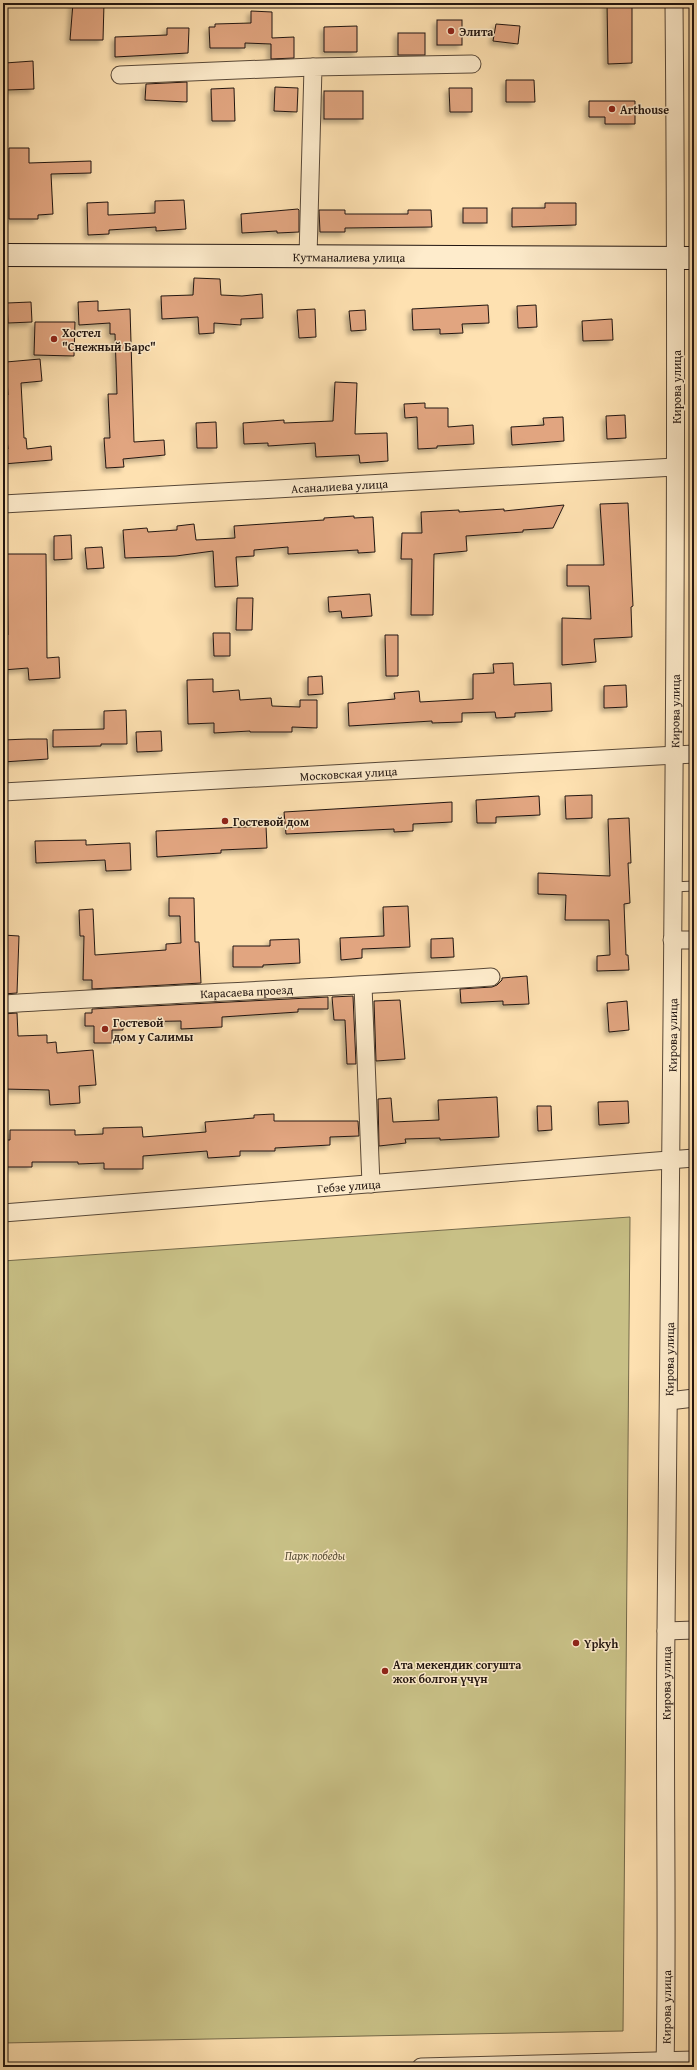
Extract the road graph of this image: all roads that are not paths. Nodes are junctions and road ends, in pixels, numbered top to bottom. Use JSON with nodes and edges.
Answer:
{"nodes":[{"id":1,"x":674,"y":3,"type":"edge"},
{"id":2,"x":472,"y":64,"type":"dead end"},
{"id":3,"x":313,"y":67,"type":"junction"},
{"id":4,"x":120,"y":75,"type":"dead end"},
{"id":5,"x":3,"y":255,"type":"edge"},
{"id":6,"x":308,"y":257,"type":"junction"},
{"id":7,"x":685,"y":258,"type":"edge"},
{"id":8,"x":676,"y":467,"type":"junction"},
{"id":9,"x":3,"y":504,"type":"edge"},
{"id":10,"x":694,"y":754,"type":"edge"},
{"id":11,"x":674,"y":755,"type":"junction"},
{"id":12,"x":3,"y":792,"type":"edge"},
{"id":13,"x":694,"y":886,"type":"edge"},
{"id":14,"x":673,"y":887,"type":"junction"},
{"id":15,"x":672,"y":940,"type":"junction"},
{"id":16,"x":694,"y":940,"type":"edge"},
{"id":17,"x":490,"y":977,"type":"dead end"},
{"id":18,"x":363,"y":986,"type":"junction"},
{"id":19,"x":3,"y":1004,"type":"edge"},
{"id":20,"x":694,"y":1158,"type":"edge"},
{"id":21,"x":671,"y":1160,"type":"junction"},
{"id":22,"x":371,"y":1184,"type":"junction"},
{"id":23,"x":3,"y":1213,"type":"edge"},
{"id":24,"x":694,"y":1398,"type":"edge"},
{"id":25,"x":669,"y":1400,"type":"junction"},
{"id":26,"x":694,"y":1630,"type":"edge"},
{"id":27,"x":666,"y":1631,"type":"junction"},
{"id":28,"x":694,"y":2060,"type":"edge"},
{"id":29,"x":665,"y":2064,"type":"edge"},
{"id":30,"x":421,"y":2067,"type":"edge"}],
"edges":[{"from":1,"to":7,"type":"street","name":"Кирова улица"},
{"from":2,"to":3,"type":"street"},
{"from":3,"to":4,"type":"street"},
{"from":3,"to":6,"type":"street"},
{"from":5,"to":6,"type":"street","name":"Кутманалиева улица"},
{"from":6,"to":7,"type":"street","name":"Кутманалиева улица"},
{"from":7,"to":8,"type":"street","name":"Кирова улица"},
{"from":8,"to":9,"type":"street","name":"Асаналиева улица"},
{"from":8,"to":11,"type":"street","name":"Кирова улица"},
{"from":10,"to":11,"type":"street","name":"Московская улица"},
{"from":11,"to":12,"type":"street","name":"Московская улица"},
{"from":11,"to":14,"type":"street","name":"Кирова улица"},
{"from":13,"to":14,"type":"lane"},
{"from":14,"to":15,"type":"street","name":"Кирова улица"},
{"from":15,"to":16,"type":"street"},
{"from":15,"to":21,"type":"street","name":"Кирова улица"},
{"from":17,"to":18,"type":"street","name":"Карасаева проезд"},
{"from":18,"to":19,"type":"street","name":"Карасаева проезд"},
{"from":18,"to":22,"type":"street"},
{"from":20,"to":21,"type":"street","name":"Гебзе улица"},
{"from":21,"to":22,"type":"street","name":"Гебзе улица"},
{"from":21,"to":25,"type":"street","name":"Кирова улица"},
{"from":22,"to":23,"type":"street","name":"Гебзе улица"},
{"from":24,"to":25,"type":"street"},
{"from":25,"to":27,"type":"street","name":"Кирова улица"},
{"from":26,"to":27,"type":"street"},
{"from":27,"to":29,"type":"street","name":"Кирова улица"},
{"from":28,"to":29,"type":"street"},
{"from":29,"to":30,"type":"street"}]}
